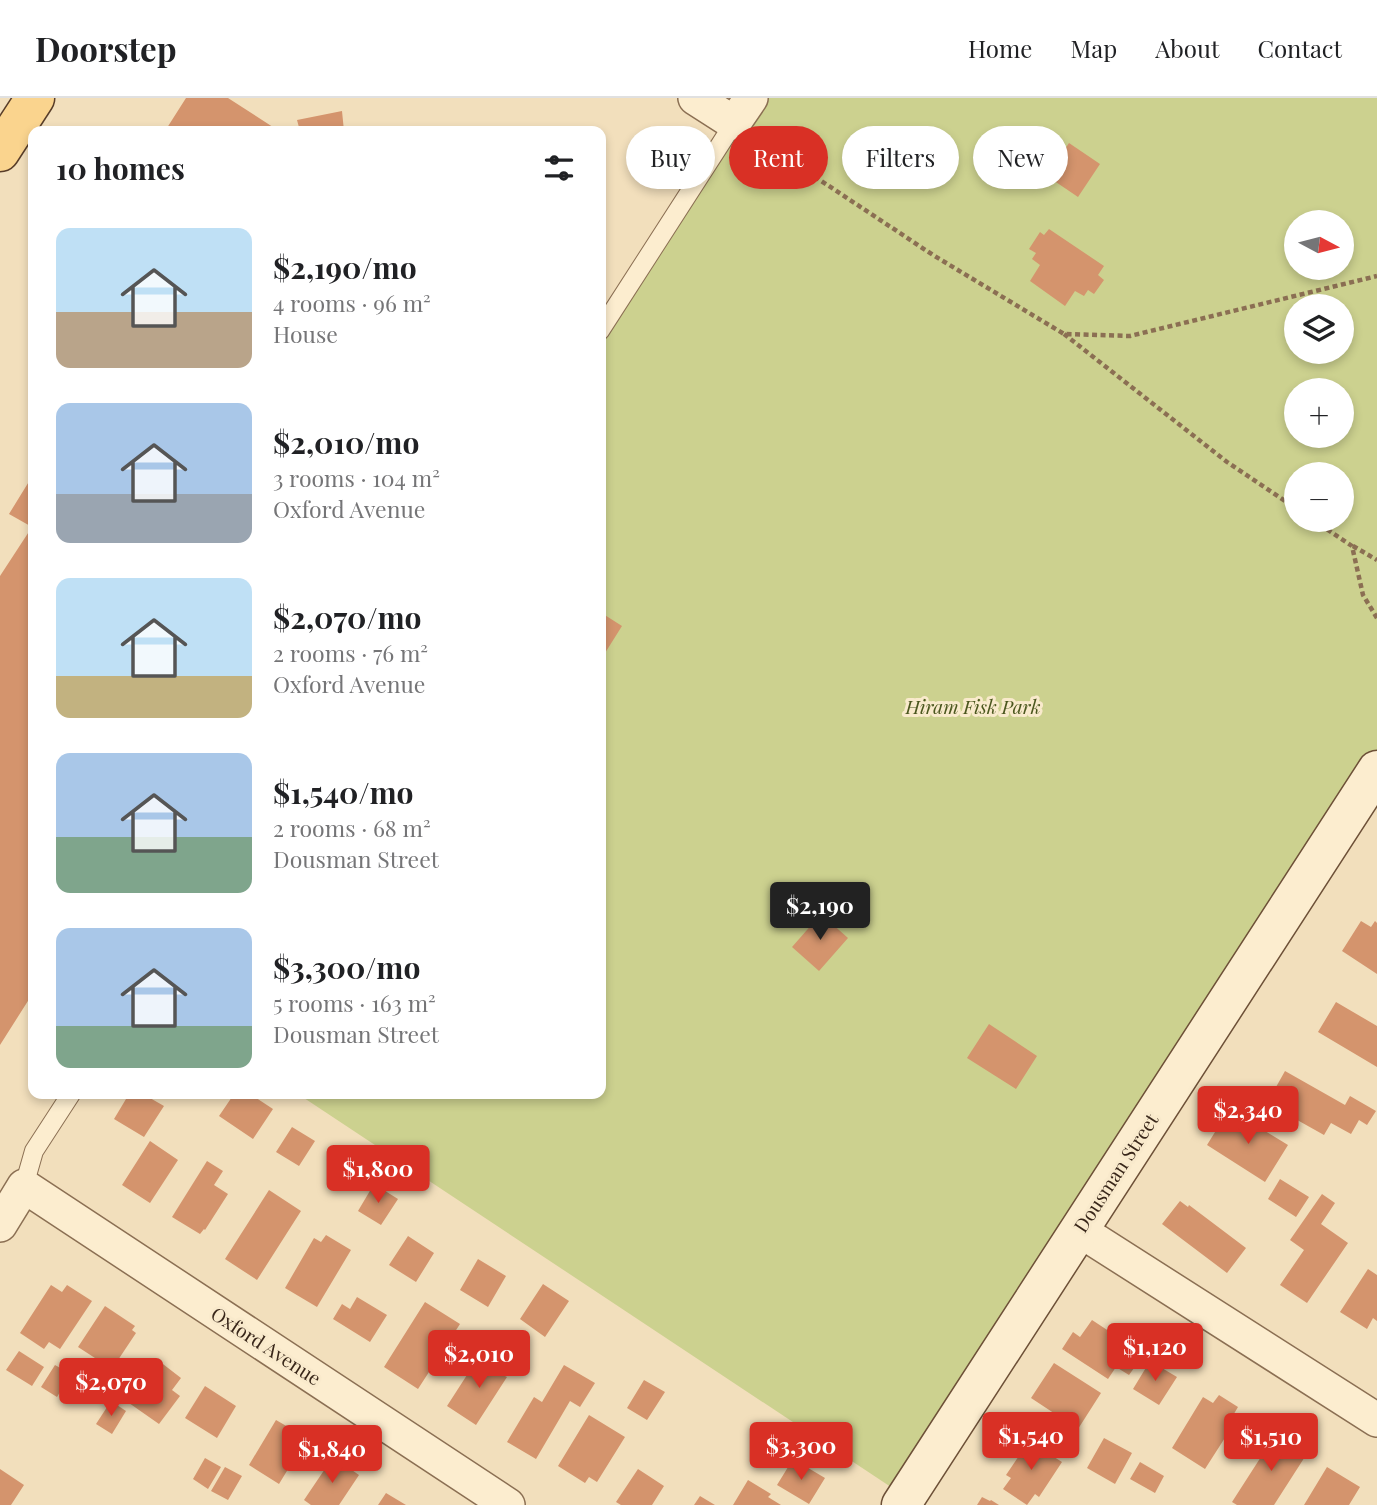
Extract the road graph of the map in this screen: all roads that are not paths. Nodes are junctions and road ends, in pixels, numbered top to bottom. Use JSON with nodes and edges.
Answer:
{"nodes":[{"id":1,"x":35,"y":98,"type":"edge"},
{"id":2,"x":695,"y":98,"type":"edge"},
{"id":3,"x":742,"y":111,"type":"edge"},
{"id":4,"x":0,"y":152,"type":"edge"},
{"id":5,"x":606,"y":322,"type":"edge"},
{"id":6,"x":1377,"y":770,"type":"edge"},
{"id":7,"x":68,"y":1099,"type":"edge"},
{"id":8,"x":24,"y":1186,"type":"junction"},
{"id":9,"x":0,"y":1224,"type":"edge"},
{"id":10,"x":1079,"y":1230,"type":"junction"},
{"id":11,"x":1377,"y":1420,"type":"edge"},
{"id":12,"x":508,"y":1505,"type":"edge"},
{"id":13,"x":901,"y":1505,"type":"edge"}],
"edges":[{"from":1,"to":4,"type":"main road"},
{"from":2,"to":3,"type":"street"},
{"from":3,"to":5,"type":"lane"},
{"from":6,"to":10,"type":"street","name":"Dousman Street"},
{"from":7,"to":8,"type":"lane"},
{"from":8,"to":9,"type":"street"},
{"from":8,"to":12,"type":"street","name":"Oxford Avenue"},
{"from":10,"to":11,"type":"street"},
{"from":10,"to":13,"type":"street","name":"Dousman Street"}]}
